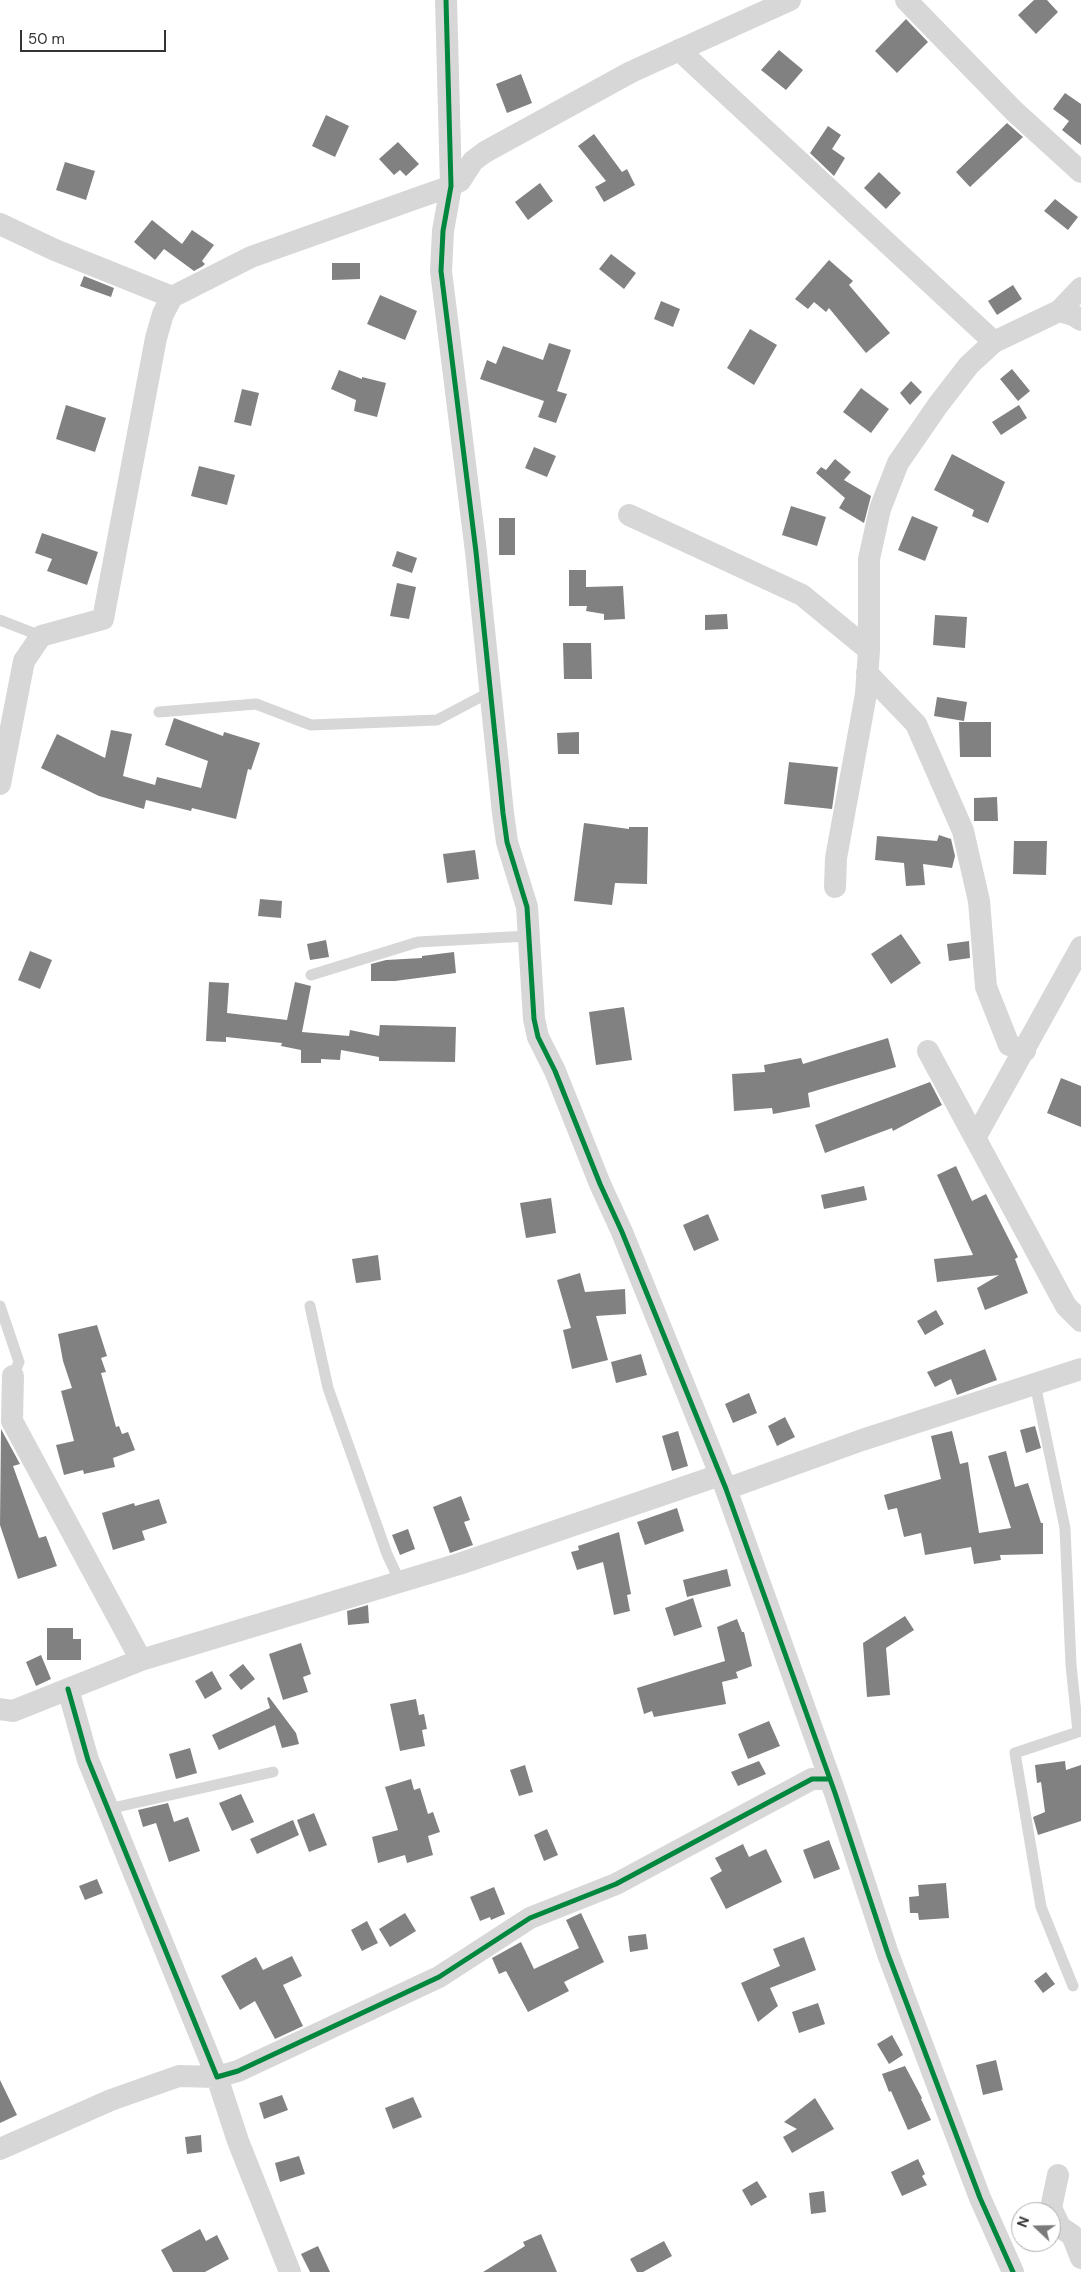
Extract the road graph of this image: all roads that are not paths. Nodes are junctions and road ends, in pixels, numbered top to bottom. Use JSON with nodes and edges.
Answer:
{"nodes":[{"id":1,"x":446,"y":0,"type":"edge"},
{"id":2,"x":790,"y":0,"type":"edge"},
{"id":3,"x":906,"y":0,"type":"edge"},
{"id":4,"x":679,"y":50,"type":"junction"},
{"id":5,"x":1081,"y":172,"type":"edge"},
{"id":6,"x":451,"y":186,"type":"junction"},
{"id":7,"x":0,"y":224,"type":"edge"},
{"id":8,"x":1081,"y":288,"type":"edge"},
{"id":9,"x":172,"y":297,"type":"junction"},
{"id":10,"x":1059,"y":311,"type":"junction"},
{"id":11,"x":1081,"y":320,"type":"edge"},
{"id":12,"x":994,"y":342,"type":"junction"},
{"id":13,"x":629,"y":514,"type":"dead end"},
{"id":14,"x":0,"y":620,"type":"edge"},
{"id":15,"x":41,"y":636,"type":"junction"},
{"id":16,"x":868,"y":650,"type":"junction"},
{"id":17,"x":867,"y":673,"type":"junction"},
{"id":18,"x":490,"y":692,"type":"junction"},
{"id":19,"x":159,"y":712,"type":"dead end"},
{"id":20,"x":0,"y":784,"type":"edge"},
{"id":21,"x":836,"y":887,"type":"dead end"},
{"id":22,"x":528,"y":936,"type":"junction"},
{"id":23,"x":1081,"y":948,"type":"edge"},
{"id":24,"x":311,"y":975,"type":"dead end"},
{"id":25,"x":928,"y":1051,"type":"dead end"},
{"id":26,"x":1025,"y":1051,"type":"junction"},
{"id":27,"x":975,"y":1138,"type":"junction"},
{"id":28,"x":0,"y":1306,"type":"edge"},
{"id":29,"x":310,"y":1306,"type":"dead end"},
{"id":30,"x":1081,"y":1321,"type":"edge"},
{"id":31,"x":1081,"y":1369,"type":"edge"},
{"id":32,"x":13,"y":1376,"type":"joint"},
{"id":33,"x":1035,"y":1384,"type":"junction"},
{"id":34,"x":723,"y":1482,"type":"junction"},
{"id":35,"x":400,"y":1582,"type":"junction"},
{"id":36,"x":141,"y":1660,"type":"junction"},
{"id":37,"x":68,"y":1689,"type":"junction"},
{"id":38,"x":0,"y":1709,"type":"edge"},
{"id":39,"x":273,"y":1772,"type":"dead end"},
{"id":40,"x":830,"y":1779,"type":"junction"},
{"id":41,"x":108,"y":1809,"type":"junction"},
{"id":42,"x":1073,"y":1986,"type":"dead end"},
{"id":43,"x":217,"y":2076,"type":"junction"},
{"id":44,"x":0,"y":2149,"type":"edge"},
{"id":45,"x":1058,"y":2175,"type":"dead end"},
{"id":46,"x":1081,"y":2258,"type":"edge"},
{"id":47,"x":1081,"y":2264,"type":"edge"},
{"id":48,"x":290,"y":2272,"type":"edge"},
{"id":49,"x":1012,"y":2272,"type":"edge"},
{"id":50,"x":1072,"y":2272,"type":"edge"}],
"edges":[{"from":1,"to":6,"type":"street"},
{"from":2,"to":4,"type":"street"},
{"from":3,"to":5,"type":"street"},
{"from":4,"to":6,"type":"street"},
{"from":4,"to":12,"type":"street"},
{"from":6,"to":9,"type":"street"},
{"from":6,"to":18,"type":"street"},
{"from":7,"to":9,"type":"street"},
{"from":8,"to":10,"type":"street"},
{"from":9,"to":15,"type":"street"},
{"from":10,"to":11,"type":"street"},
{"from":10,"to":12,"type":"street"},
{"from":12,"to":16,"type":"street"},
{"from":13,"to":16,"type":"street"},
{"from":14,"to":15,"type":"lane"},
{"from":15,"to":20,"type":"street"},
{"from":16,"to":17,"type":"street"},
{"from":17,"to":21,"type":"street"},
{"from":17,"to":26,"type":"street"},
{"from":18,"to":19,"type":"lane"},
{"from":18,"to":22,"type":"street"},
{"from":22,"to":24,"type":"lane"},
{"from":22,"to":34,"type":"street"},
{"from":23,"to":26,"type":"street"},
{"from":25,"to":27,"type":"street"},
{"from":26,"to":27,"type":"street"},
{"from":27,"to":30,"type":"street"},
{"from":28,"to":32,"type":"lane"},
{"from":29,"to":35,"type":"lane"},
{"from":31,"to":33,"type":"street"},
{"from":32,"to":36,"type":"street"},
{"from":33,"to":34,"type":"street"},
{"from":33,"to":42,"type":"lane"},
{"from":34,"to":35,"type":"street"},
{"from":34,"to":40,"type":"street"},
{"from":35,"to":36,"type":"street"},
{"from":36,"to":37,"type":"street"},
{"from":37,"to":38,"type":"street"},
{"from":37,"to":41,"type":"street"},
{"from":39,"to":41,"type":"lane"},
{"from":40,"to":43,"type":"street"},
{"from":40,"to":49,"type":"street"},
{"from":41,"to":43,"type":"street"},
{"from":43,"to":44,"type":"street"},
{"from":43,"to":48,"type":"street"},
{"from":45,"to":46,"type":"street"},
{"from":47,"to":50,"type":"street"}]}
